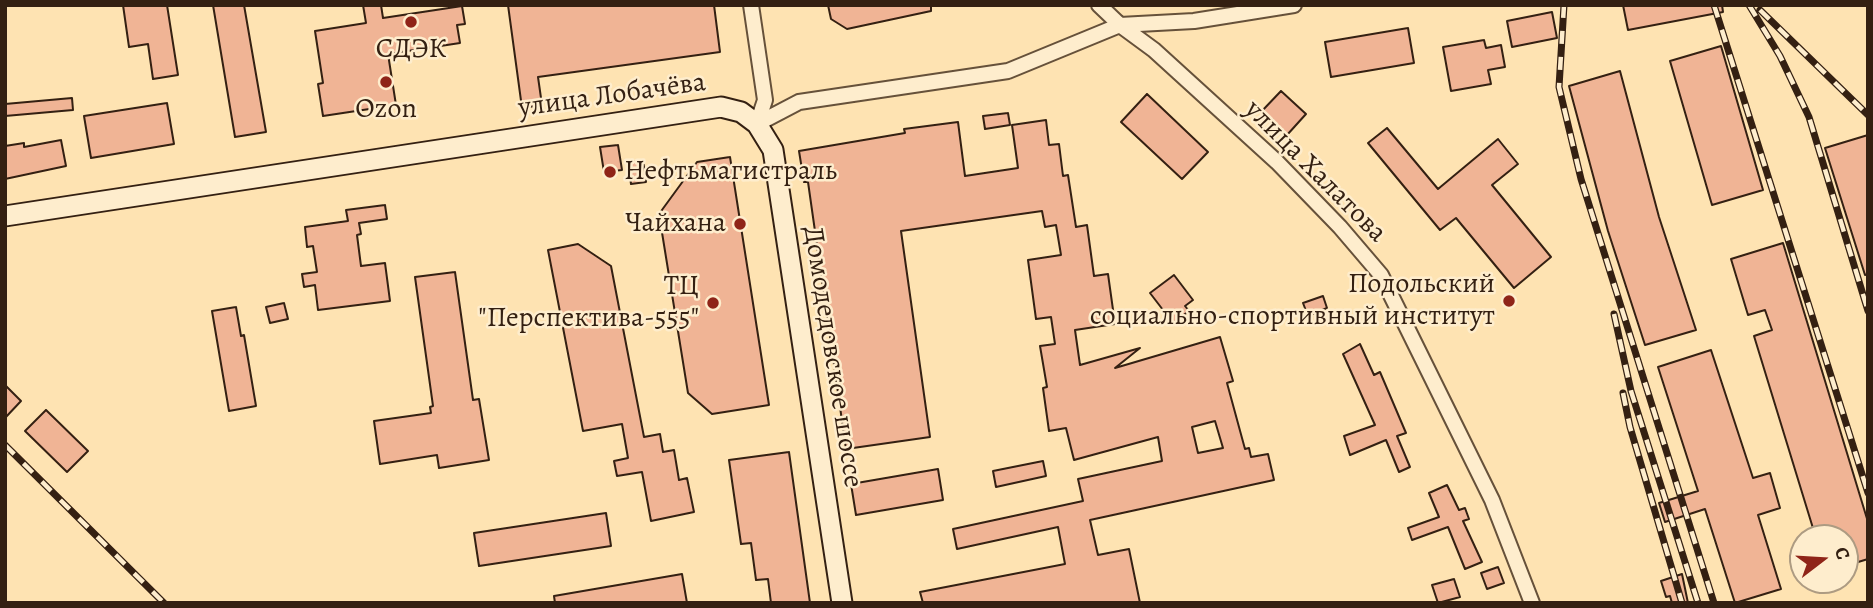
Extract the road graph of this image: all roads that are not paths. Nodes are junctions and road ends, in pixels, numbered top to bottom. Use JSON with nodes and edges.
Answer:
{"nodes":[{"id":1,"x":751,"y":5,"type":"edge"},
{"id":2,"x":1099,"y":5,"type":"edge"},
{"id":3,"x":1294,"y":5,"type":"edge"},
{"id":4,"x":1120,"y":24,"type":"junction"},
{"id":5,"x":757,"y":124,"type":"junction"},
{"id":6,"x":5,"y":216,"type":"edge"},
{"id":7,"x":842,"y":603,"type":"edge"},
{"id":8,"x":1532,"y":603,"type":"edge"}],
"edges":[{"from":1,"to":5,"type":"street"},
{"from":2,"to":4,"type":"street","name":"улица Халатова"},
{"from":3,"to":4,"type":"street"},
{"from":4,"to":5,"type":"street"},
{"from":4,"to":8,"type":"street","name":"улица Халатова"},
{"from":5,"to":6,"type":"main road","name":"улица Лобачёва"},
{"from":5,"to":7,"type":"main road","name":"Домодедовское шоссе"}]}
